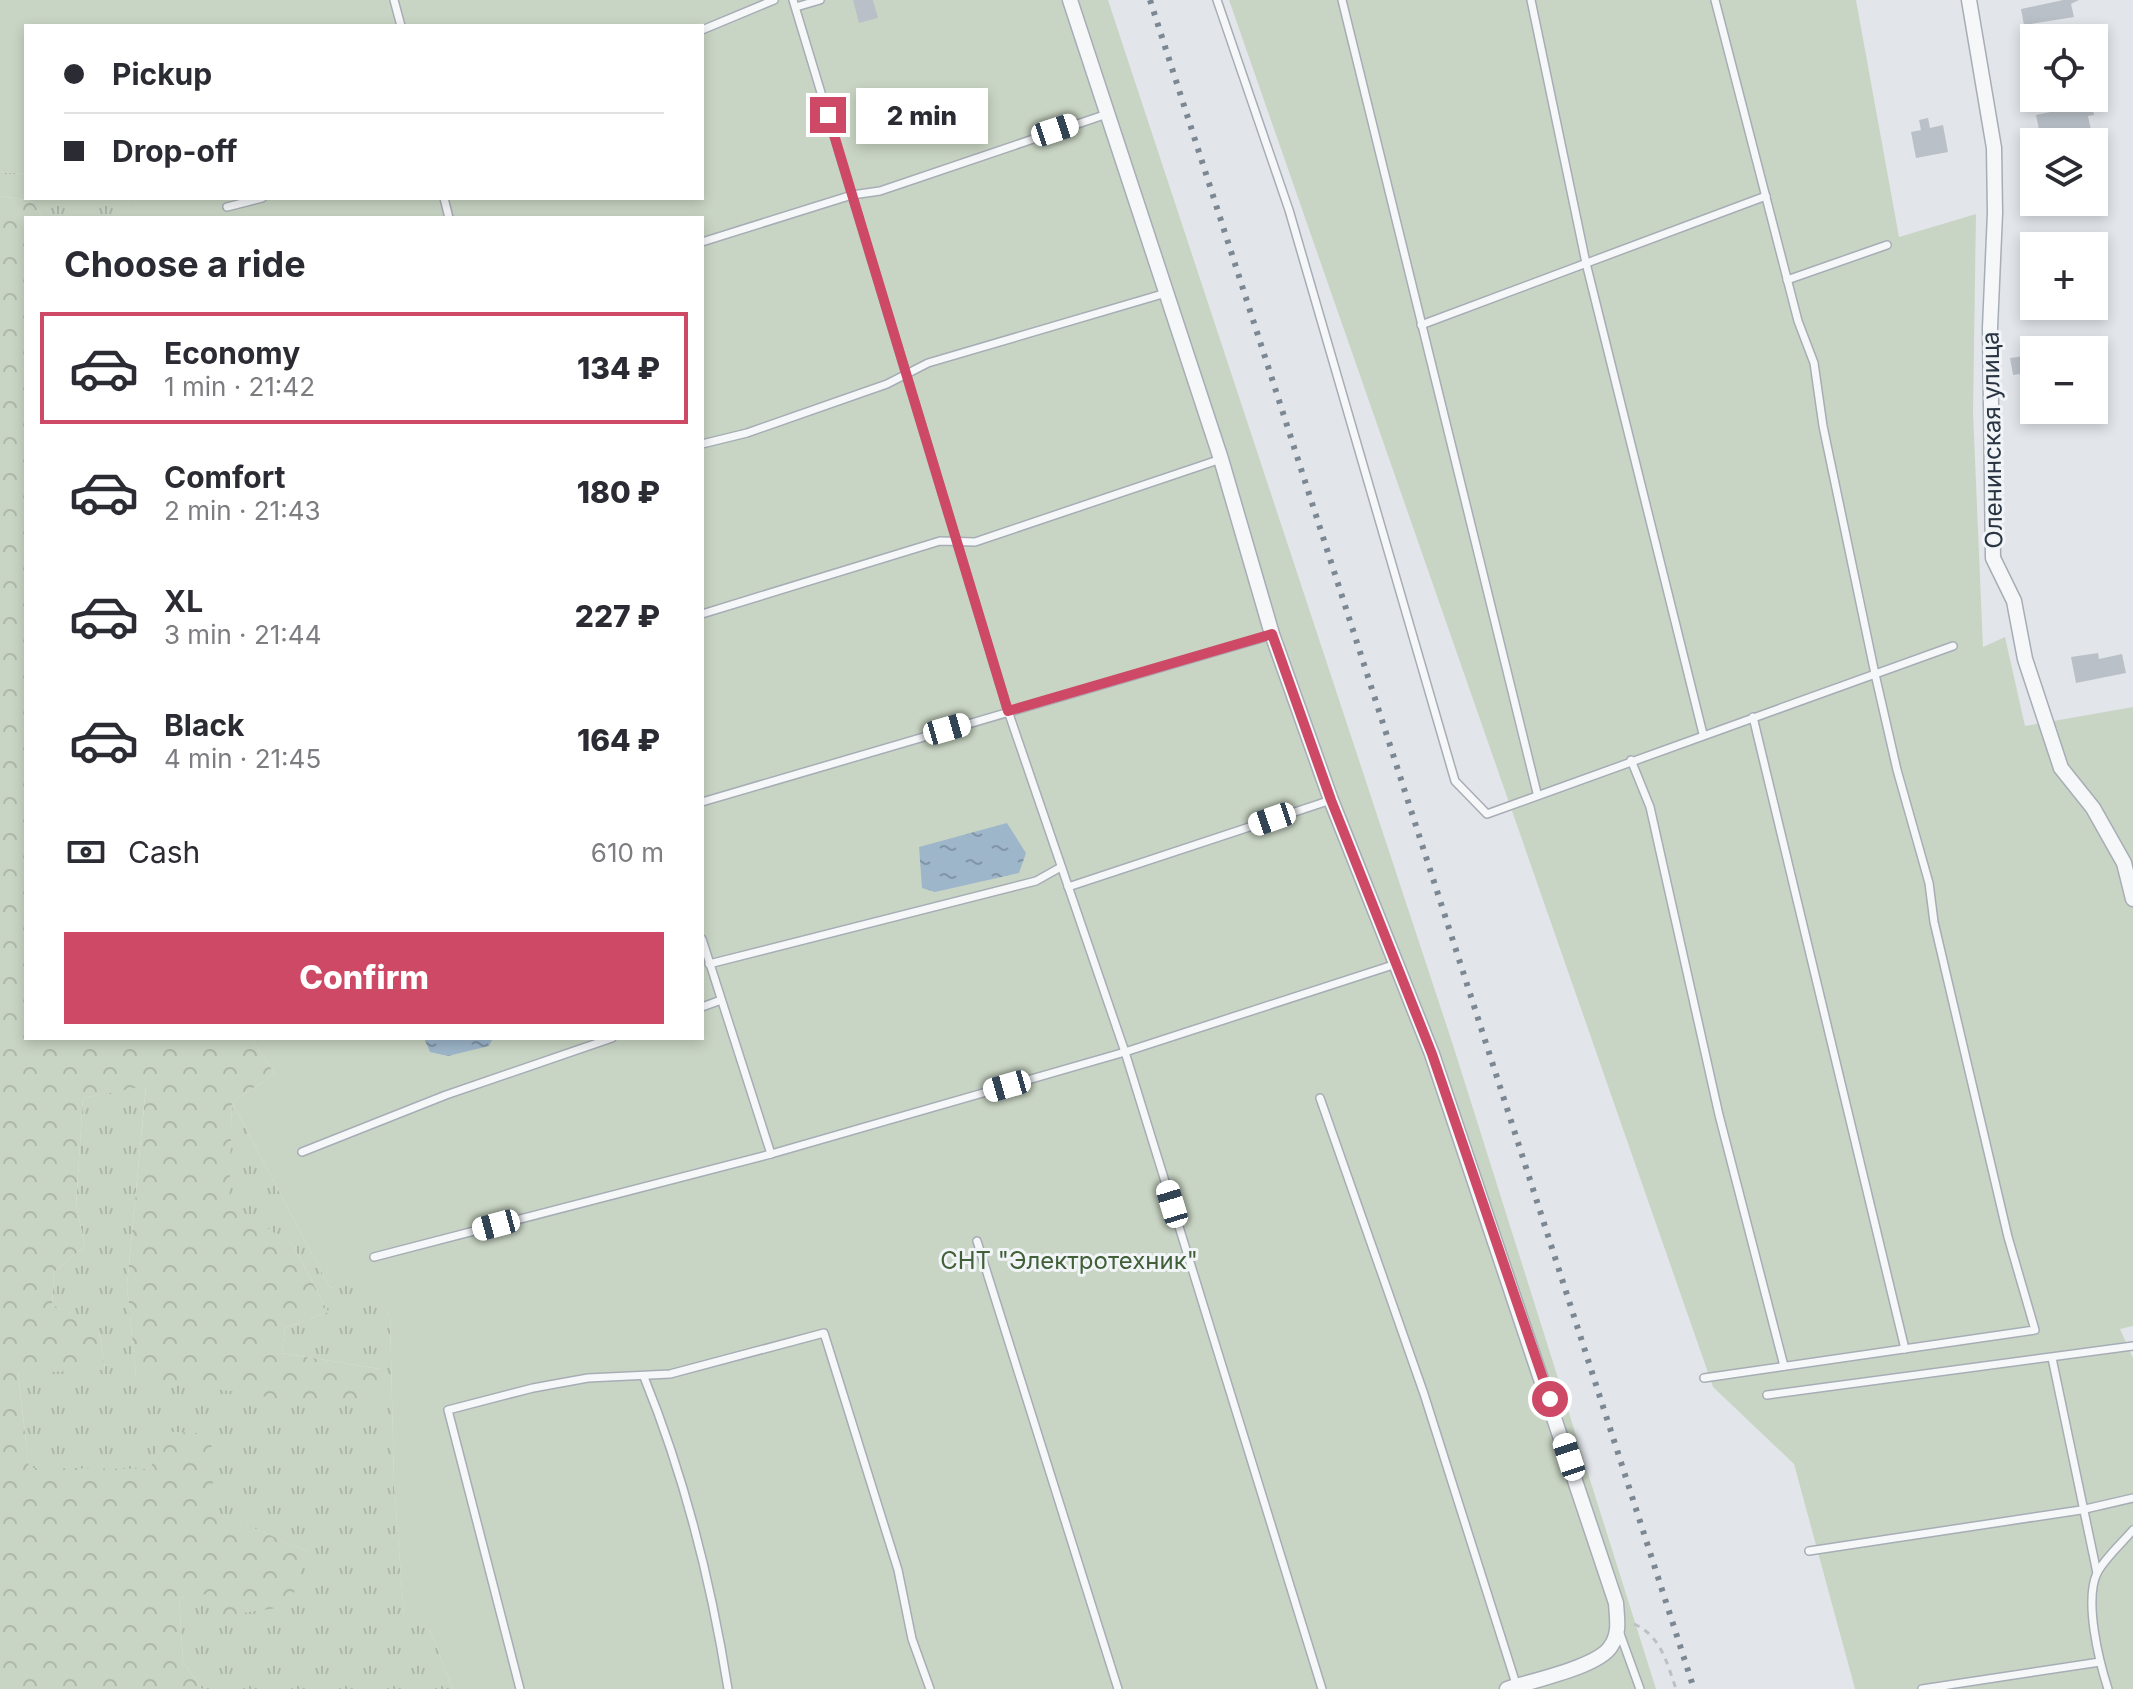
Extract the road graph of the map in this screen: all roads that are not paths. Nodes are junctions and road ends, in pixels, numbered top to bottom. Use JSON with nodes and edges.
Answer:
{"nodes":[{"id":1,"x":394,"y":0,"type":"edge"},
{"id":2,"x":774,"y":0,"type":"edge"},
{"id":3,"x":820,"y":0,"type":"edge"},
{"id":4,"x":1070,"y":0,"type":"edge"},
{"id":5,"x":1217,"y":0,"type":"edge"},
{"id":6,"x":1342,"y":0,"type":"edge"},
{"id":7,"x":1531,"y":0,"type":"edge"},
{"id":8,"x":1715,"y":0,"type":"edge"},
{"id":9,"x":1969,"y":0,"type":"edge"},
{"id":10,"x":795,"y":4,"type":"edge"},
{"id":11,"x":400,"y":24,"type":"edge"},
{"id":12,"x":704,"y":29,"type":"edge"},
{"id":13,"x":1107,"y":114,"type":"junction"},
{"id":14,"x":852,"y":195,"type":"junction"},
{"id":15,"x":1766,"y":196,"type":"junction"},
{"id":16,"x":254,"y":200,"type":"edge"},
{"id":17,"x":227,"y":207,"type":"dead end"},
{"id":18,"x":704,"y":241,"type":"edge"},
{"id":19,"x":1887,"y":245,"type":"dead end"},
{"id":20,"x":1586,"y":263,"type":"junction"},
{"id":21,"x":1787,"y":280,"type":"junction"},
{"id":22,"x":1166,"y":293,"type":"junction"},
{"id":23,"x":1421,"y":325,"type":"junction"},
{"id":24,"x":907,"y":374,"type":"junction"},
{"id":25,"x":704,"y":444,"type":"edge"},
{"id":26,"x":1221,"y":459,"type":"junction"},
{"id":27,"x":957,"y":542,"type":"junction"},
{"id":28,"x":704,"y":613,"type":"edge"},
{"id":29,"x":1272,"y":634,"type":"junction"},
{"id":30,"x":1953,"y":646,"type":"dead end"},
{"id":31,"x":1875,"y":674,"type":"junction"},
{"id":32,"x":1008,"y":711,"type":"junction"},
{"id":33,"x":1753,"y":717,"type":"junction"},
{"id":34,"x":1703,"y":734,"type":"junction"},
{"id":35,"x":1631,"y":760,"type":"junction"},
{"id":36,"x":1537,"y":793,"type":"junction"},
{"id":37,"x":1331,"y":800,"type":"junction"},
{"id":38,"x":704,"y":801,"type":"edge"},
{"id":39,"x":1061,"y":867,"type":"junction"},
{"id":40,"x":1068,"y":887,"type":"junction"},
{"id":41,"x":2133,"y":899,"type":"edge"},
{"id":42,"x":704,"y":946,"type":"edge"},
{"id":43,"x":709,"y":964,"type":"junction"},
{"id":44,"x":1398,"y":964,"type":"junction"},
{"id":45,"x":721,"y":1000,"type":"junction"},
{"id":46,"x":704,"y":1006,"type":"edge"},
{"id":47,"x":606,"y":1040,"type":"edge"},
{"id":48,"x":1125,"y":1052,"type":"junction"},
{"id":49,"x":1320,"y":1098,"type":"dead end"},
{"id":50,"x":302,"y":1152,"type":"dead end"},
{"id":51,"x":771,"y":1154,"type":"junction"},
{"id":52,"x":977,"y":1241,"type":"dead end"},
{"id":53,"x":374,"y":1257,"type":"dead end"},
{"id":54,"x":2133,"y":1346,"type":"edge"},
{"id":55,"x":1905,"y":1349,"type":"junction"},
{"id":56,"x":2052,"y":1358,"type":"junction"},
{"id":57,"x":1784,"y":1366,"type":"junction"},
{"id":58,"x":644,"y":1377,"type":"junction"},
{"id":59,"x":1704,"y":1378,"type":"dead end"},
{"id":60,"x":1767,"y":1395,"type":"dead end"},
{"id":61,"x":2133,"y":1498,"type":"edge"},
{"id":62,"x":2081,"y":1510,"type":"junction"},
{"id":63,"x":2133,"y":1530,"type":"edge"},
{"id":64,"x":1809,"y":1551,"type":"dead end"},
{"id":65,"x":2097,"y":1573,"type":"junction"},
{"id":66,"x":1618,"y":1623,"type":"junction"},
{"id":67,"x":2100,"y":1662,"type":"junction"},
{"id":68,"x":1514,"y":1688,"type":"edge"},
{"id":69,"x":520,"y":1689,"type":"edge"},
{"id":70,"x":728,"y":1689,"type":"edge"},
{"id":71,"x":930,"y":1689,"type":"edge"},
{"id":72,"x":1118,"y":1689,"type":"edge"},
{"id":73,"x":1322,"y":1689,"type":"edge"},
{"id":74,"x":1640,"y":1689,"type":"edge"},
{"id":75,"x":1922,"y":1689,"type":"edge"},
{"id":76,"x":2108,"y":1689,"type":"edge"}],
"edges":[{"from":1,"to":11,"type":"lane"},
{"from":2,"to":12,"type":"lane"},
{"from":3,"to":10,"type":"lane"},
{"from":4,"to":13,"type":"street"},
{"from":5,"to":36,"type":"lane"},
{"from":6,"to":23,"type":"lane"},
{"from":7,"to":20,"type":"lane"},
{"from":8,"to":15,"type":"lane"},
{"from":9,"to":41,"type":"street","name":"Оленинская улица"},
{"from":10,"to":14,"type":"lane"},
{"from":13,"to":14,"type":"lane"},
{"from":13,"to":22,"type":"street"},
{"from":14,"to":18,"type":"lane"},
{"from":14,"to":24,"type":"lane"},
{"from":15,"to":20,"type":"lane"},
{"from":15,"to":21,"type":"lane"},
{"from":16,"to":17,"type":"lane"},
{"from":19,"to":21,"type":"lane"},
{"from":20,"to":23,"type":"lane"},
{"from":20,"to":34,"type":"lane"},
{"from":21,"to":31,"type":"lane"},
{"from":22,"to":24,"type":"lane"},
{"from":22,"to":26,"type":"street"},
{"from":23,"to":36,"type":"lane"},
{"from":24,"to":25,"type":"lane"},
{"from":24,"to":27,"type":"lane"},
{"from":26,"to":27,"type":"lane"},
{"from":26,"to":29,"type":"street"},
{"from":27,"to":28,"type":"lane"},
{"from":27,"to":32,"type":"lane"},
{"from":29,"to":32,"type":"lane"},
{"from":29,"to":37,"type":"street"},
{"from":30,"to":31,"type":"lane"},
{"from":31,"to":33,"type":"lane"},
{"from":31,"to":55,"type":"lane"},
{"from":32,"to":38,"type":"lane"},
{"from":32,"to":39,"type":"lane"},
{"from":33,"to":34,"type":"lane"},
{"from":33,"to":55,"type":"lane"},
{"from":34,"to":35,"type":"lane"},
{"from":35,"to":36,"type":"lane"},
{"from":35,"to":57,"type":"lane"},
{"from":37,"to":40,"type":"lane"},
{"from":37,"to":44,"type":"street"},
{"from":39,"to":40,"type":"lane"},
{"from":39,"to":43,"type":"lane"},
{"from":40,"to":48,"type":"lane"},
{"from":42,"to":43,"type":"lane"},
{"from":43,"to":45,"type":"lane"},
{"from":44,"to":48,"type":"lane"},
{"from":44,"to":66,"type":"street"},
{"from":45,"to":46,"type":"lane"},
{"from":45,"to":51,"type":"lane"},
{"from":47,"to":50,"type":"lane"},
{"from":48,"to":51,"type":"lane"},
{"from":48,"to":73,"type":"lane"},
{"from":49,"to":68,"type":"lane"},
{"from":51,"to":53,"type":"lane"},
{"from":52,"to":72,"type":"lane"},
{"from":54,"to":56,"type":"lane"},
{"from":55,"to":57,"type":"lane"},
{"from":56,"to":60,"type":"lane"},
{"from":56,"to":62,"type":"lane"},
{"from":57,"to":59,"type":"lane"},
{"from":58,"to":69,"type":"lane"},
{"from":58,"to":70,"type":"lane"},
{"from":58,"to":71,"type":"lane"},
{"from":61,"to":62,"type":"lane"},
{"from":62,"to":64,"type":"lane"},
{"from":62,"to":65,"type":"lane"},
{"from":63,"to":65,"type":"lane"},
{"from":65,"to":67,"type":"lane"},
{"from":66,"to":68,"type":"street"},
{"from":66,"to":74,"type":"lane"},
{"from":67,"to":75,"type":"lane"},
{"from":67,"to":76,"type":"lane"}]}
